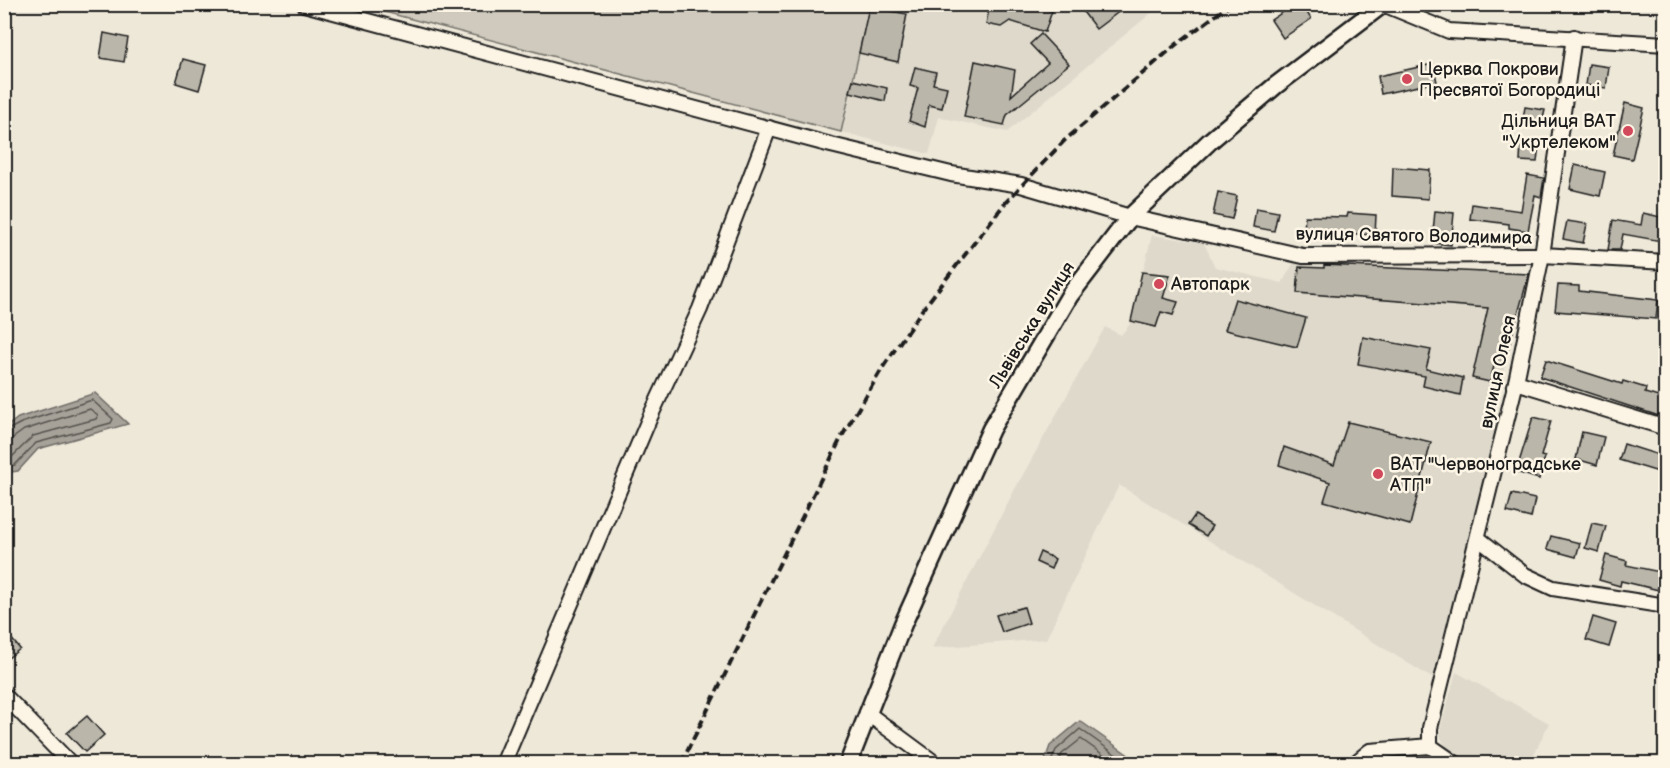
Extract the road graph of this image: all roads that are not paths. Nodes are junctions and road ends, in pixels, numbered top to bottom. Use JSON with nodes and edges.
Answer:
{"nodes":[{"id":1,"x":304,"y":4,"type":"edge"},
{"id":2,"x":1383,"y":4,"type":"edge"},
{"id":3,"x":1574,"y":37,"type":"junction"},
{"id":4,"x":1665,"y":44,"type":"edge"},
{"id":5,"x":769,"y":128,"type":"junction"},
{"id":6,"x":1130,"y":217,"type":"junction"},
{"id":7,"x":1542,"y":255,"type":"junction"},
{"id":8,"x":1665,"y":262,"type":"edge"},
{"id":9,"x":1516,"y":382,"type":"junction"},
{"id":10,"x":1665,"y":428,"type":"edge"},
{"id":11,"x":1479,"y":539,"type":"junction"},
{"id":12,"x":1665,"y":606,"type":"edge"},
{"id":13,"x":4,"y":694,"type":"edge"},
{"id":14,"x":867,"y":713,"type":"junction"},
{"id":15,"x":1430,"y":746,"type":"junction"},
{"id":16,"x":70,"y":764,"type":"edge"},
{"id":17,"x":503,"y":764,"type":"edge"},
{"id":18,"x":848,"y":764,"type":"edge"},
{"id":19,"x":936,"y":764,"type":"edge"},
{"id":20,"x":1354,"y":764,"type":"edge"},
{"id":21,"x":1456,"y":764,"type":"edge"}],
"edges":[{"from":1,"to":5,"type":"street","name":"вулиця Святого Володимира"},
{"from":2,"to":3,"type":"street"},
{"from":2,"to":6,"type":"main road","name":"Львівська вулиця"},
{"from":3,"to":4,"type":"street"},
{"from":3,"to":7,"type":"street","name":"вулиця Олеся"},
{"from":5,"to":6,"type":"street","name":"вулиця Святого Володимира"},
{"from":5,"to":17,"type":"street"},
{"from":6,"to":7,"type":"street","name":"вулиця Святого Володимира"},
{"from":6,"to":14,"type":"main road","name":"Львівська вулиця"},
{"from":7,"to":8,"type":"street","name":"вулиця Святого Володимира"},
{"from":7,"to":9,"type":"street","name":"вулиця Олеся"},
{"from":9,"to":10,"type":"street"},
{"from":9,"to":11,"type":"street","name":"вулиця Олеся"},
{"from":11,"to":12,"type":"street"},
{"from":11,"to":15,"type":"street","name":"вулиця Олеся"},
{"from":13,"to":16,"type":"street"},
{"from":14,"to":18,"type":"main road","name":"Львівська вулиця"},
{"from":14,"to":19,"type":"street"},
{"from":15,"to":20,"type":"street"},
{"from":15,"to":21,"type":"street"}]}
